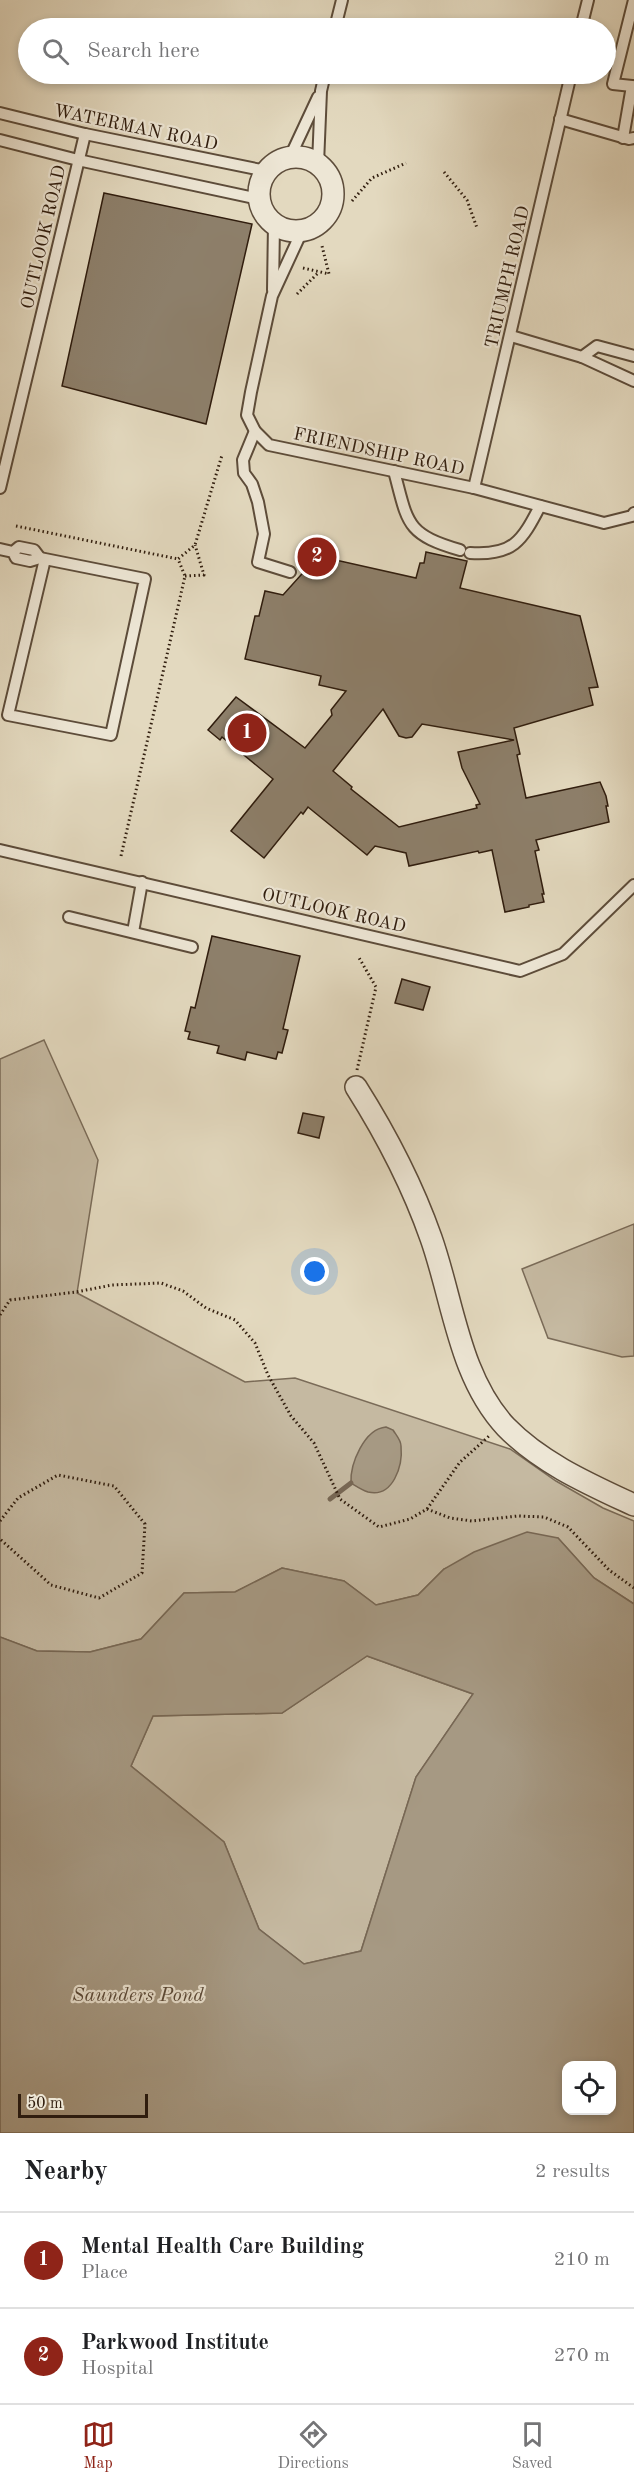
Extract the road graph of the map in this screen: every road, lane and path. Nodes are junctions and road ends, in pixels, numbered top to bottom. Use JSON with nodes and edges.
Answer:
{"nodes":[{"id":1,"x":342,"y":0,"type":"edge"},
{"id":2,"x":588,"y":0,"type":"edge"},
{"id":3,"x":634,"y":0,"type":"edge"},
{"id":4,"x":338,"y":18,"type":"edge"},
{"id":5,"x":584,"y":18,"type":"edge"},
{"id":6,"x":616,"y":72,"type":"edge"},
{"id":7,"x":323,"y":84,"type":"edge"},
{"id":8,"x":569,"y":84,"type":"edge"},
{"id":9,"x":613,"y":84,"type":"edge"},
{"id":10,"x":633,"y":86,"type":"edge"},
{"id":11,"x":321,"y":92,"type":"junction"},
{"id":12,"x":0,"y":113,"type":"edge"},
{"id":13,"x":560,"y":119,"type":"junction"},
{"id":14,"x":85,"y":134,"type":"junction"},
{"id":15,"x":628,"y":138,"type":"edge"},
{"id":16,"x":0,"y":140,"type":"edge"},
{"id":17,"x":291,"y":157,"type":"junction"},
{"id":18,"x":78,"y":160,"type":"junction"},
{"id":19,"x":406,"y":163,"type":"dead end"},
{"id":20,"x":318,"y":164,"type":"junction"},
{"id":21,"x":266,"y":171,"type":"junction"},
{"id":22,"x":444,"y":172,"type":"dead end"},
{"id":23,"x":259,"y":199,"type":"junction"},
{"id":24,"x":352,"y":201,"type":"dead end"},
{"id":25,"x":274,"y":224,"type":"junction"},
{"id":26,"x":477,"y":228,"type":"dead end"},
{"id":27,"x":302,"y":231,"type":"junction"},
{"id":28,"x":322,"y":246,"type":"dead end"},
{"id":29,"x":303,"y":268,"type":"dead end"},
{"id":30,"x":319,"y":272,"type":"junction"},
{"id":31,"x":297,"y":294,"type":"dead end"},
{"id":32,"x":272,"y":296,"type":"junction"},
{"id":33,"x":511,"y":336,"type":"junction"},
{"id":34,"x":582,"y":357,"type":"junction"},
{"id":35,"x":634,"y":357,"type":"edge"},
{"id":36,"x":634,"y":381,"type":"edge"},
{"id":37,"x":255,"y":431,"type":"junction"},
{"id":38,"x":222,"y":455,"type":"dead end"},
{"id":39,"x":393,"y":471,"type":"junction"},
{"id":40,"x":0,"y":488,"type":"edge"},
{"id":41,"x":474,"y":488,"type":"junction"},
{"id":42,"x":540,"y":506,"type":"junction"},
{"id":43,"x":634,"y":513,"type":"edge"},
{"id":44,"x":16,"y":526,"type":"dead end"},
{"id":45,"x":195,"y":545,"type":"junction"},
{"id":46,"x":0,"y":549,"type":"edge"},
{"id":47,"x":42,"y":559,"type":"junction"},
{"id":48,"x":178,"y":559,"type":"junction"},
{"id":49,"x":290,"y":572,"type":"dead end"},
{"id":50,"x":185,"y":576,"type":"junction"},
{"id":51,"x":0,"y":850,"type":"edge"},
{"id":52,"x":121,"y":856,"type":"dead end"},
{"id":53,"x":141,"y":882,"type":"junction"},
{"id":54,"x":634,"y":885,"type":"edge"},
{"id":55,"x":69,"y":917,"type":"dead end"},
{"id":56,"x":133,"y":932,"type":"junction"},
{"id":57,"x":192,"y":947,"type":"dead end"},
{"id":58,"x":358,"y":956,"type":"dead end"},
{"id":59,"x":356,"y":1080,"type":"joint"},
{"id":60,"x":0,"y":1315,"type":"edge"},
{"id":61,"x":504,"y":1425,"type":"junction"},
{"id":62,"x":634,"y":1505,"type":"edge"},
{"id":63,"x":427,"y":1509,"type":"junction"},
{"id":64,"x":0,"y":1521,"type":"edge"},
{"id":65,"x":0,"y":1539,"type":"edge"},
{"id":66,"x":634,"y":1588,"type":"edge"}],
"edges":[{"from":1,"to":4,"type":"lane"},
{"from":2,"to":5,"type":"lane"},
{"from":3,"to":6,"type":"lane"},
{"from":7,"to":11,"type":"lane"},
{"from":8,"to":13,"type":"lane","name":"TRIUMPH ROAD"},
{"from":9,"to":10,"type":"lane"},
{"from":10,"to":15,"type":"lane"},
{"from":11,"to":17,"type":"lane"},
{"from":11,"to":20,"type":"lane"},
{"from":12,"to":14,"type":"lane","name":"WATERMAN ROAD"},
{"from":13,"to":15,"type":"lane"},
{"from":13,"to":33,"type":"lane","name":"TRIUMPH ROAD"},
{"from":14,"to":18,"type":"lane","name":"OUTLOOK ROAD"},
{"from":14,"to":21,"type":"lane","name":"WATERMAN ROAD"},
{"from":16,"to":18,"type":"lane"},
{"from":17,"to":20,"type":"street"},
{"from":17,"to":21,"type":"street"},
{"from":18,"to":23,"type":"lane"},
{"from":18,"to":40,"type":"lane","name":"OUTLOOK ROAD"},
{"from":19,"to":24,"type":"path"},
{"from":20,"to":27,"type":"street"},
{"from":21,"to":23,"type":"street"},
{"from":22,"to":26,"type":"path"},
{"from":23,"to":25,"type":"street"},
{"from":25,"to":27,"type":"street"},
{"from":25,"to":32,"type":"lane"},
{"from":27,"to":32,"type":"lane"},
{"from":28,"to":30,"type":"path"},
{"from":29,"to":30,"type":"path"},
{"from":30,"to":31,"type":"path"},
{"from":32,"to":37,"type":"lane"},
{"from":33,"to":34,"type":"lane"},
{"from":33,"to":41,"type":"lane","name":"TRIUMPH ROAD"},
{"from":34,"to":35,"type":"lane"},
{"from":34,"to":36,"type":"lane"},
{"from":37,"to":39,"type":"lane","name":"FRIENDSHIP ROAD"},
{"from":37,"to":49,"type":"lane"},
{"from":38,"to":45,"type":"path"},
{"from":39,"to":41,"type":"lane","name":"FRIENDSHIP ROAD"},
{"from":39,"to":42,"type":"lane"},
{"from":41,"to":42,"type":"lane","name":"FRIENDSHIP ROAD"},
{"from":42,"to":43,"type":"lane","name":"FRIENDSHIP ROAD"},
{"from":44,"to":48,"type":"path"},
{"from":45,"to":48,"type":"path"},
{"from":45,"to":50,"type":"path"},
{"from":46,"to":47,"type":"lane"},
{"from":47,"to":47,"type":"lane"},
{"from":48,"to":50,"type":"path"},
{"from":50,"to":52,"type":"path"},
{"from":51,"to":53,"type":"lane","name":"OUTLOOK ROAD"},
{"from":53,"to":54,"type":"lane","name":"OUTLOOK ROAD"},
{"from":53,"to":56,"type":"lane"},
{"from":55,"to":56,"type":"lane"},
{"from":56,"to":57,"type":"lane"},
{"from":58,"to":59,"type":"path"},
{"from":59,"to":61,"type":"street"},
{"from":60,"to":63,"type":"path"},
{"from":61,"to":62,"type":"street"},
{"from":61,"to":63,"type":"path"},
{"from":63,"to":66,"type":"path"},
{"from":64,"to":65,"type":"path"}]}
